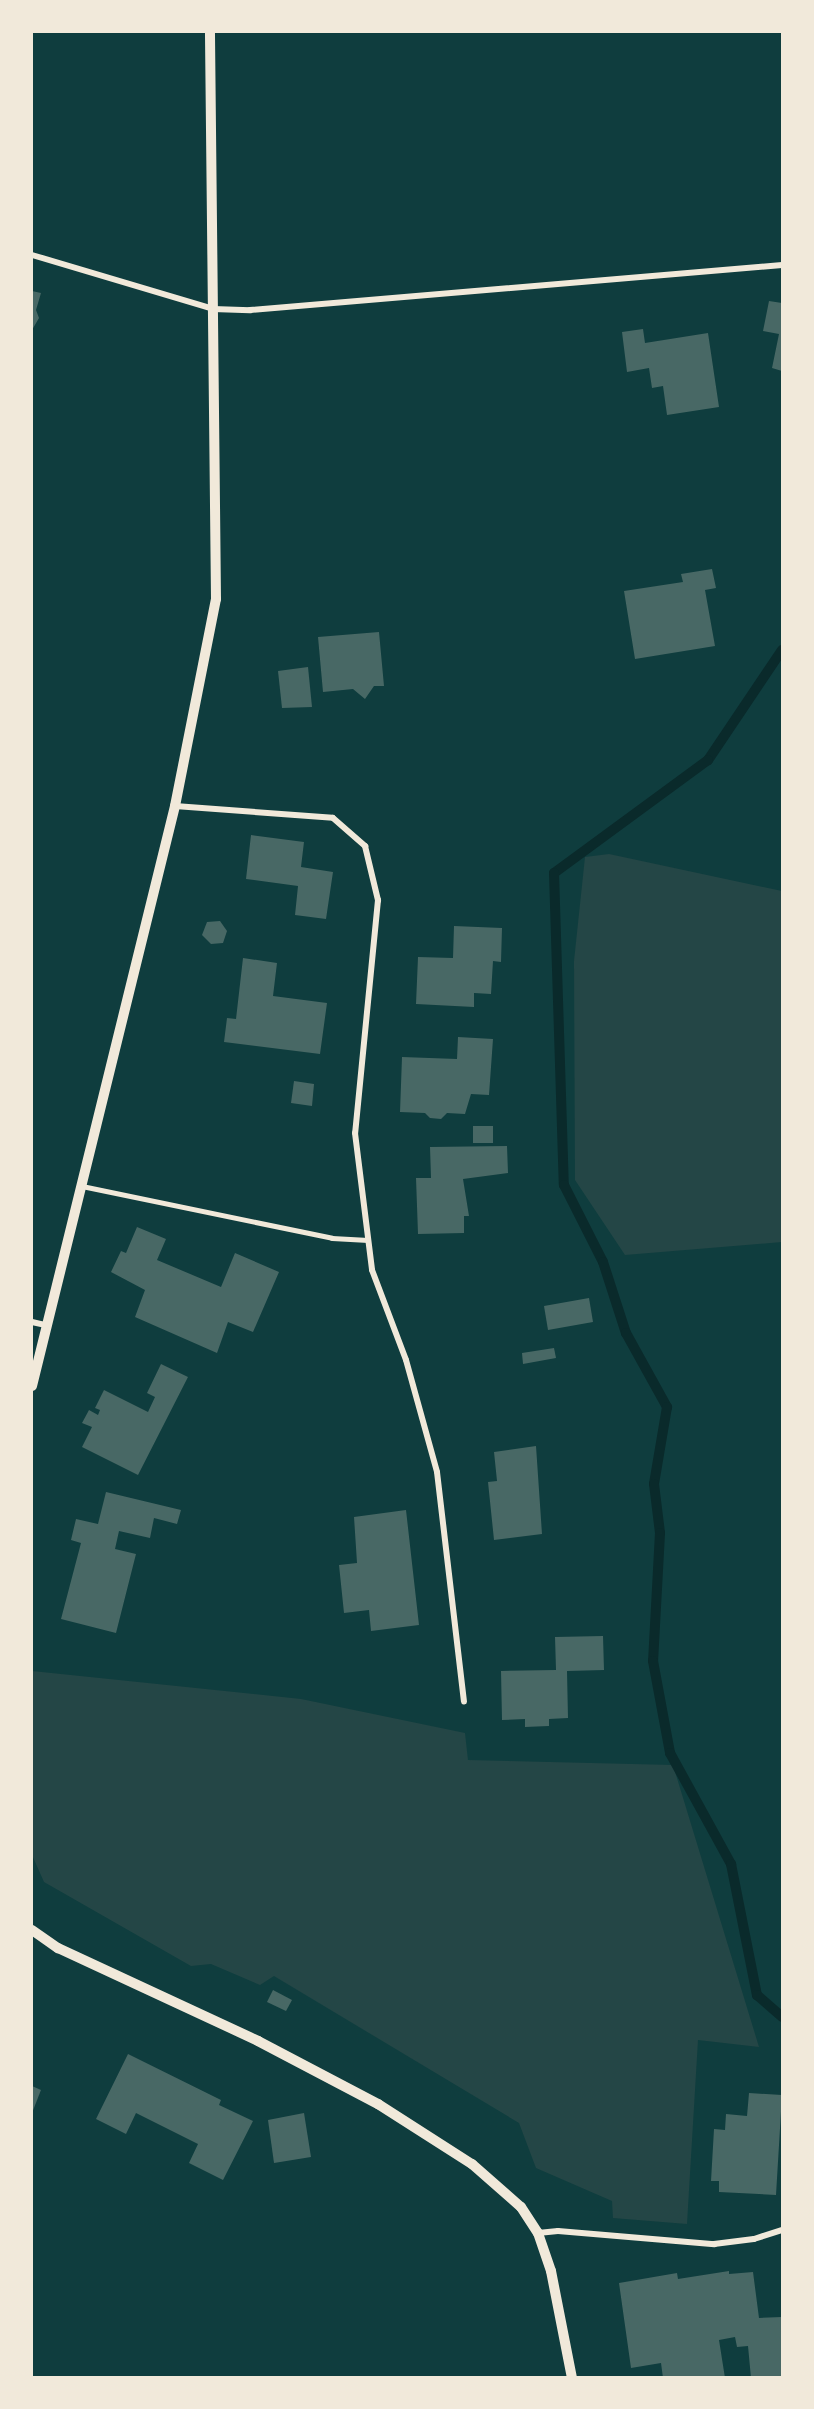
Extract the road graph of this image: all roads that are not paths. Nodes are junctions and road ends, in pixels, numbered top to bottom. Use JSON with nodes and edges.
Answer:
{"nodes":[{"id":1,"x":210,"y":32,"type":"edge"},
{"id":2,"x":32,"y":255,"type":"edge"},
{"id":3,"x":783,"y":265,"type":"edge"},
{"id":4,"x":213,"y":309,"type":"junction"},
{"id":5,"x":175,"y":806,"type":"junction"},
{"id":6,"x":79,"y":1186,"type":"junction"},
{"id":7,"x":368,"y":1240,"type":"junction"},
{"id":8,"x":32,"y":1322,"type":"edge"},
{"id":9,"x":45,"y":1325,"type":"junction"},
{"id":10,"x":32,"y":1386,"type":"edge"},
{"id":11,"x":464,"y":1701,"type":"dead end"},
{"id":12,"x":32,"y":1930,"type":"edge"},
{"id":13,"x":783,"y":2230,"type":"edge"},
{"id":14,"x":538,"y":2233,"type":"junction"},
{"id":15,"x":572,"y":2378,"type":"edge"}],
"edges":[{"from":1,"to":4,"type":"street"},
{"from":2,"to":4,"type":"street"},
{"from":3,"to":4,"type":"street"},
{"from":4,"to":5,"type":"street"},
{"from":5,"to":6,"type":"street"},
{"from":5,"to":7,"type":"street"},
{"from":6,"to":7,"type":"lane"},
{"from":6,"to":9,"type":"street"},
{"from":7,"to":11,"type":"street"},
{"from":8,"to":9,"type":"street"},
{"from":9,"to":10,"type":"street"},
{"from":12,"to":14,"type":"street"},
{"from":13,"to":14,"type":"street"},
{"from":14,"to":15,"type":"street"}]}
